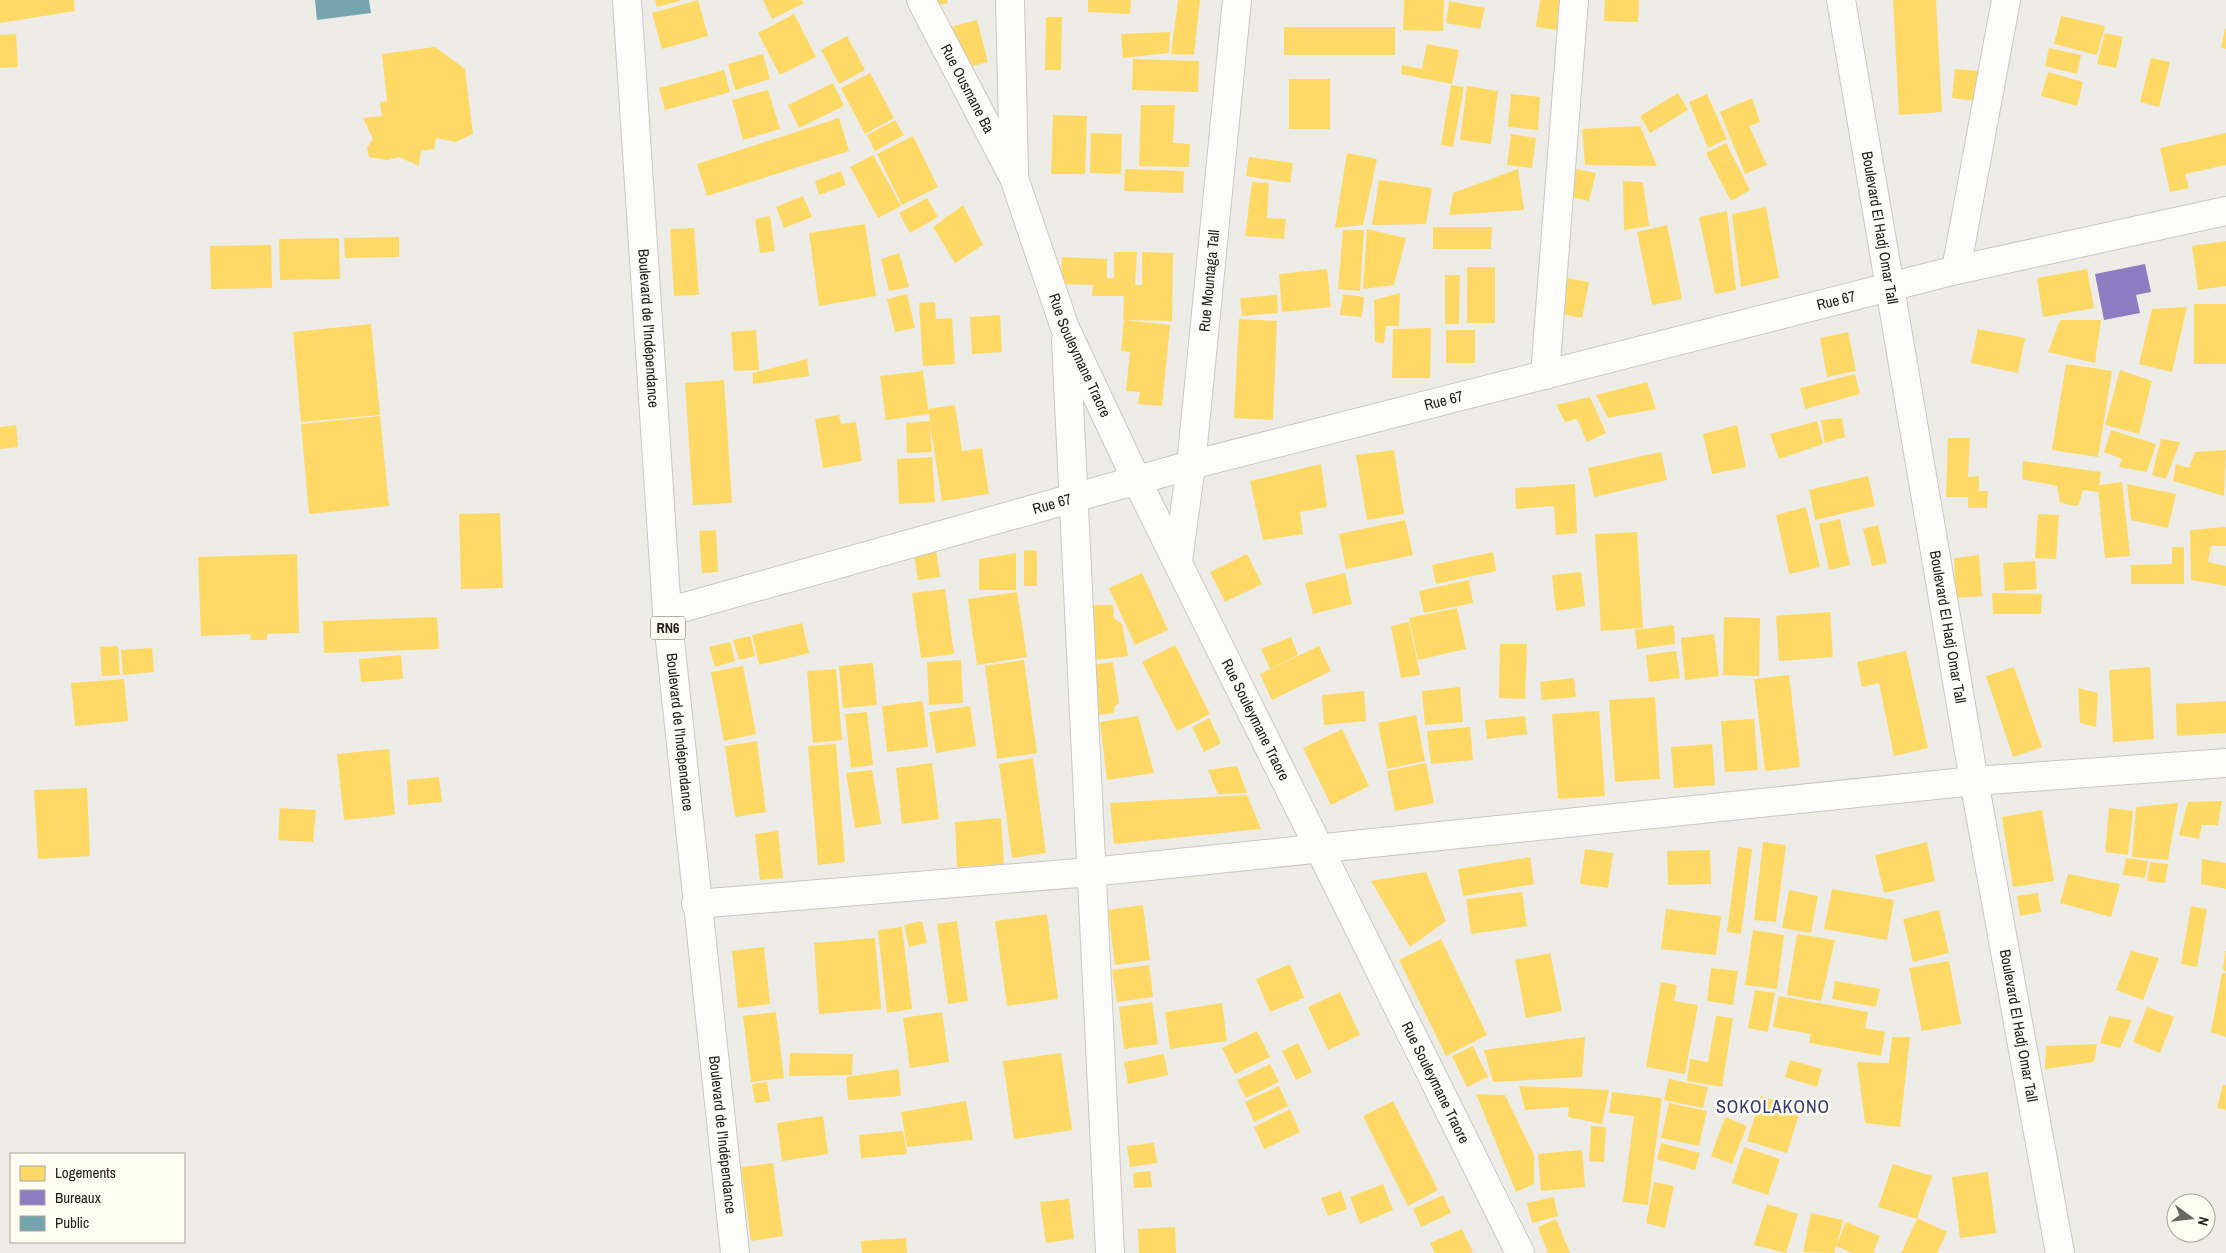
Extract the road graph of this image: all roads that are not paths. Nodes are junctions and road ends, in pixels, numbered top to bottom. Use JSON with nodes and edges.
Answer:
{"nodes":[{"id":1,"x":627,"y":0,"type":"edge"},
{"id":2,"x":921,"y":0,"type":"edge"},
{"id":3,"x":1010,"y":0,"type":"edge"},
{"id":4,"x":1237,"y":0,"type":"edge"},
{"id":5,"x":1574,"y":0,"type":"edge"},
{"id":6,"x":1841,"y":0,"type":"edge"},
{"id":7,"x":2006,"y":0,"type":"edge"},
{"id":8,"x":1014,"y":178,"type":"junction"},
{"id":9,"x":2226,"y":211,"type":"edge"},
{"id":10,"x":1956,"y":270,"type":"junction"},
{"id":11,"x":1891,"y":287,"type":"junction"},
{"id":12,"x":1065,"y":328,"type":"junction"},
{"id":13,"x":1545,"y":375,"type":"junction"},
{"id":14,"x":1191,"y":464,"type":"junction"},
{"id":15,"x":1136,"y":479,"type":"junction"},
{"id":16,"x":1073,"y":497,"type":"junction"},
{"id":17,"x":1178,"y":561,"type":"junction"},
{"id":18,"x":667,"y":612,"type":"junction"},
{"id":19,"x":2226,"y":763,"type":"edge"},
{"id":20,"x":1974,"y":780,"type":"junction"},
{"id":21,"x":1320,"y":850,"type":"junction"},
{"id":22,"x":1091,"y":872,"type":"junction"},
{"id":23,"x":696,"y":904,"type":"junction"},
{"id":24,"x":735,"y":1253,"type":"edge"},
{"id":25,"x":1110,"y":1253,"type":"edge"},
{"id":26,"x":1520,"y":1253,"type":"edge"},
{"id":27,"x":2060,"y":1253,"type":"edge"}],
"edges":[{"from":1,"to":18,"type":"main road","name":"Boulevard de l'Indépendance","number":"RN6"},
{"from":2,"to":8,"type":"main road","name":"Rue Ousmane Ba"},
{"from":3,"to":8,"type":"main road"},
{"from":4,"to":14,"type":"main road","name":"Rue Mountaga Tall"},
{"from":5,"to":13,"type":"main road"},
{"from":6,"to":11,"type":"main road","name":"Boulevard El Hadj Omar Tall"},
{"from":7,"to":10,"type":"main road"},
{"from":8,"to":12,"type":"main road","name":"Rue Souleymane Traore"},
{"from":9,"to":10,"type":"main road","name":"Rue 67"},
{"from":10,"to":11,"type":"main road","name":"Rue 67"},
{"from":11,"to":13,"type":"main road","name":"Rue 67"},
{"from":11,"to":20,"type":"main road","name":"Boulevard El Hadj Omar Tall"},
{"from":12,"to":15,"type":"main road","name":"Rue Souleymane Traore"},
{"from":12,"to":16,"type":"main road"},
{"from":13,"to":14,"type":"main road","name":"Rue 67"},
{"from":14,"to":15,"type":"main road","name":"Rue 67"},
{"from":14,"to":17,"type":"main road","name":"Rue Mountaga Tall"},
{"from":15,"to":16,"type":"main road","name":"Rue 67"},
{"from":15,"to":17,"type":"main road","name":"Rue Souleymane Traore"},
{"from":16,"to":18,"type":"main road","name":"Rue 67"},
{"from":16,"to":22,"type":"main road"},
{"from":17,"to":21,"type":"main road","name":"Rue Souleymane Traore"},
{"from":18,"to":23,"type":"main road","name":"Boulevard de l'Indépendance","number":"RN6"},
{"from":19,"to":20,"type":"main road"},
{"from":20,"to":21,"type":"main road"},
{"from":20,"to":27,"type":"main road","name":"Boulevard El Hadj Omar Tall"},
{"from":21,"to":22,"type":"main road"},
{"from":21,"to":26,"type":"main road","name":"Rue Souleymane Traore"},
{"from":22,"to":23,"type":"main road"},
{"from":22,"to":25,"type":"main road"},
{"from":23,"to":24,"type":"main road","name":"Boulevard de l'Indépendance","number":"RN6"}]}
